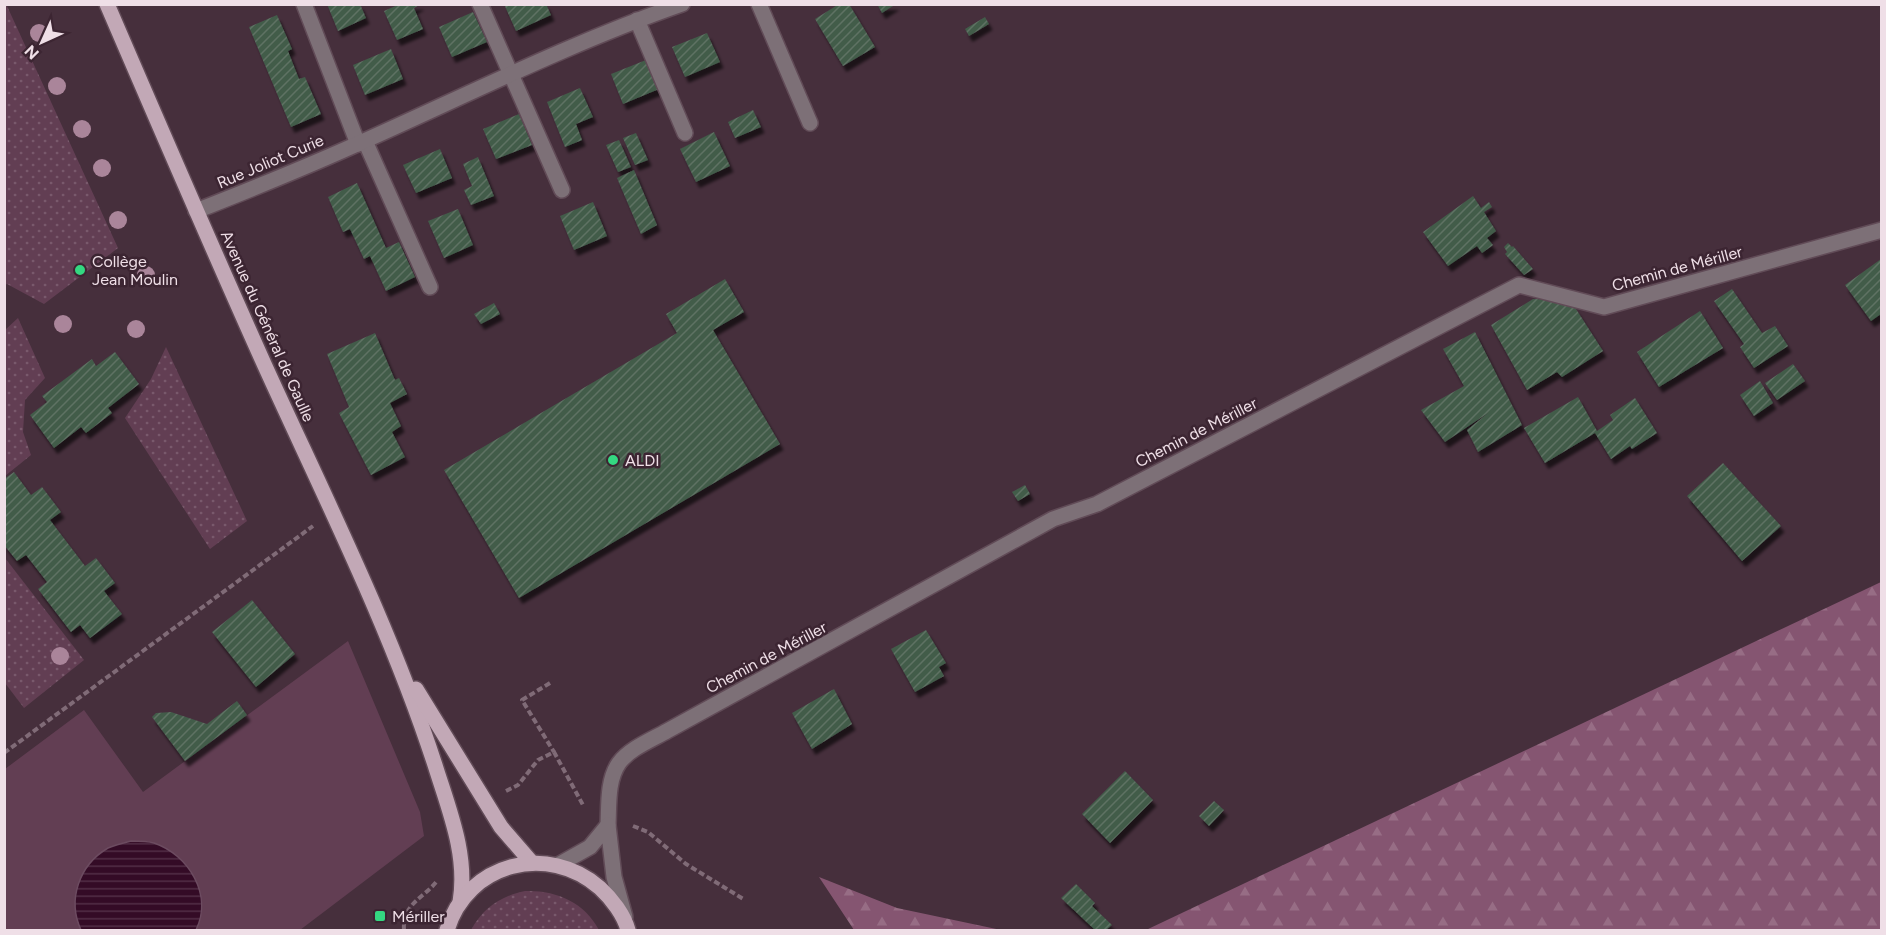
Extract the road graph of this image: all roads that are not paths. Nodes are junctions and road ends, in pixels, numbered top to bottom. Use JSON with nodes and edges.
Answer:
{"nodes":[{"id":1,"x":107,"y":4,"type":"edge"},
{"id":2,"x":304,"y":4,"type":"edge"},
{"id":3,"x":480,"y":4,"type":"edge"},
{"id":4,"x":682,"y":4,"type":"edge"},
{"id":5,"x":759,"y":4,"type":"edge"},
{"id":6,"x":636,"y":20,"type":"junction"},
{"id":7,"x":511,"y":74,"type":"junction"},
{"id":8,"x":810,"y":123,"type":"dead end"},
{"id":9,"x":685,"y":133,"type":"dead end"},
{"id":10,"x":362,"y":142,"type":"junction"},
{"id":11,"x":562,"y":190,"type":"dead end"},
{"id":12,"x":196,"y":211,"type":"junction"},
{"id":13,"x":1881,"y":230,"type":"edge"},
{"id":14,"x":430,"y":288,"type":"dead end"},
{"id":15,"x":398,"y":661,"type":"junction"},
{"id":16,"x":608,"y":825,"type":"junction"},
{"id":17,"x":532,"y":863,"type":"junction"},
{"id":18,"x":558,"y":865,"type":"junction"},
{"id":19,"x":460,"y":902,"type":"junction"},
{"id":20,"x":628,"y":929,"type":"edge"},
{"id":21,"x":447,"y":930,"type":"edge"}],
"edges":[{"from":1,"to":12,"type":"main road","name":"Avenue du Général de Gaulle"},
{"from":2,"to":10,"type":"street"},
{"from":3,"to":7,"type":"street"},
{"from":4,"to":6,"type":"street","name":"Rue Joliot Curie"},
{"from":5,"to":8,"type":"street"},
{"from":6,"to":7,"type":"street","name":"Rue Joliot Curie"},
{"from":6,"to":9,"type":"street"},
{"from":7,"to":10,"type":"street","name":"Rue Joliot Curie"},
{"from":7,"to":11,"type":"street"},
{"from":10,"to":12,"type":"street","name":"Rue Joliot Curie"},
{"from":10,"to":14,"type":"street"},
{"from":12,"to":15,"type":"main road","name":"Avenue du Général de Gaulle"},
{"from":13,"to":16,"type":"street","name":"Chemin de Mériller"},
{"from":15,"to":17,"type":"main road","name":"Avenue du Général de Gaulle"},
{"from":15,"to":19,"type":"main road","name":"Avenue du Général de Gaulle"},
{"from":16,"to":18,"type":"street"},
{"from":16,"to":20,"type":"street","name":"Chemin de Mériller"},
{"from":17,"to":18,"type":"main road","name":"Avenue du Général de Gaulle"},
{"from":17,"to":19,"type":"main road","name":"Avenue du Général de Gaulle"},
{"from":18,"to":20,"type":"main road","name":"Avenue du Général de Gaulle"},
{"from":19,"to":21,"type":"main road","name":"Avenue du Général de Gaulle"}]}
